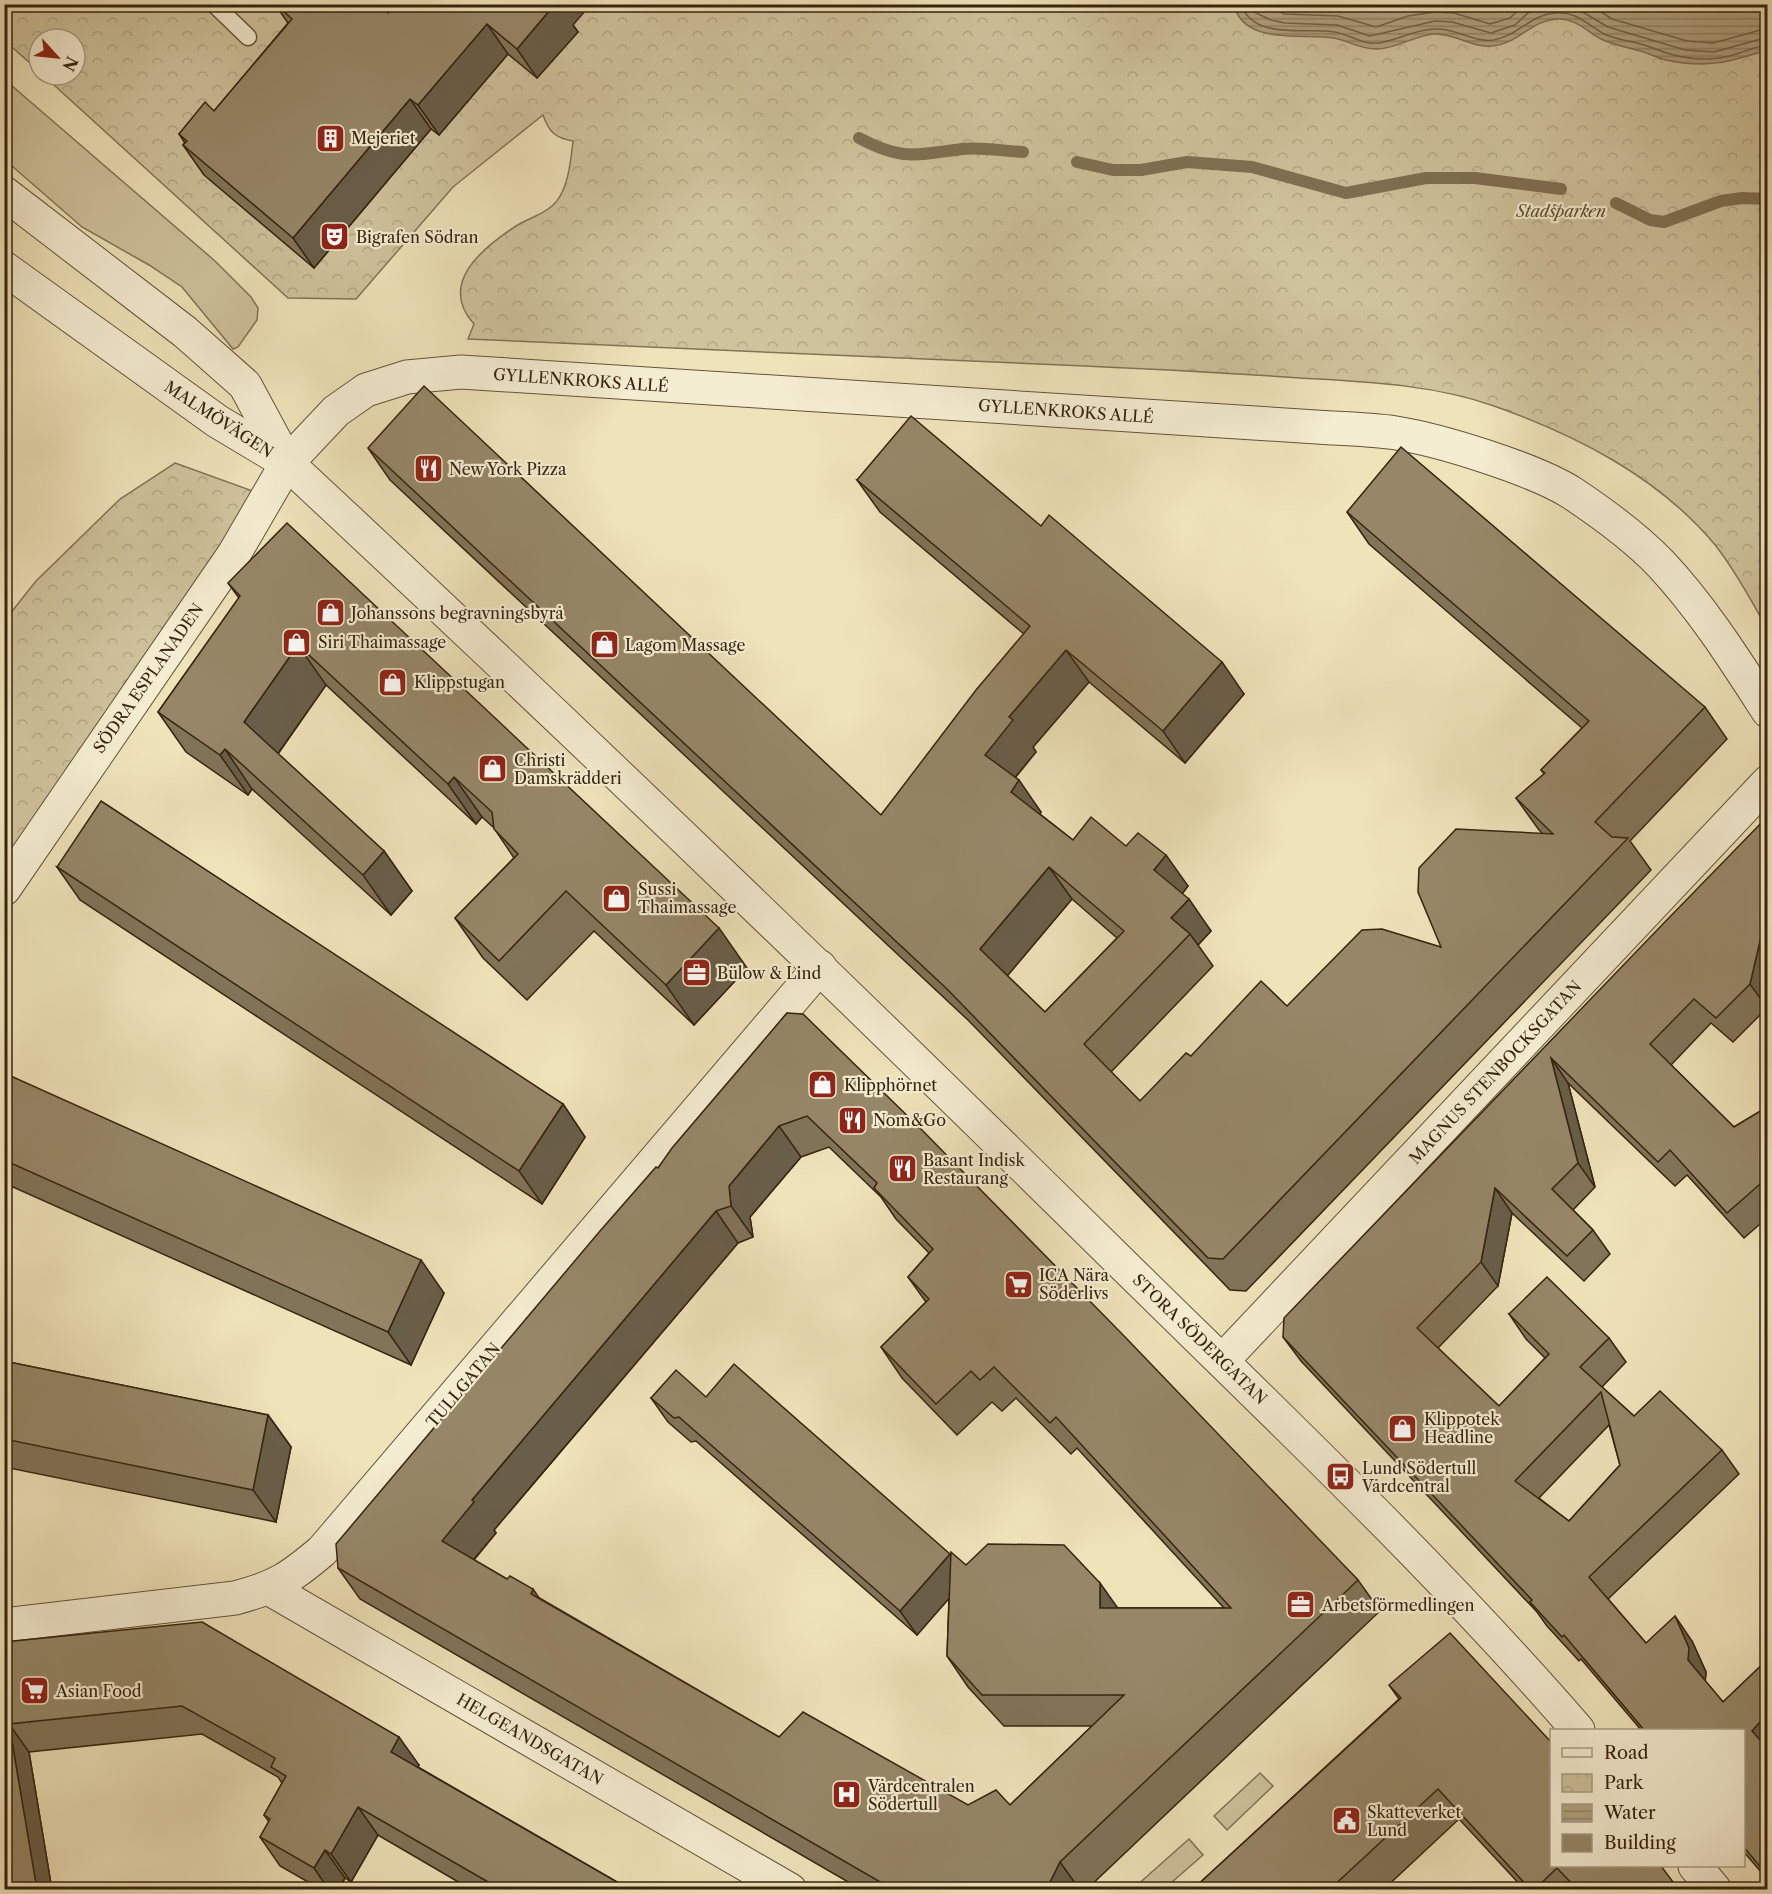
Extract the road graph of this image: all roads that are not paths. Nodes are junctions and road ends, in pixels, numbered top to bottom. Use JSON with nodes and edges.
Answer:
{"nodes":[{"id":1,"x":214,"y":4,"type":"edge"},
{"id":2,"x":248,"y":37,"type":"dead end"},
{"id":3,"x":4,"y":193,"type":"edge"},
{"id":4,"x":4,"y":268,"type":"edge"},
{"id":5,"x":287,"y":463,"type":"junction"},
{"id":6,"x":1767,"y":711,"type":"edge"},
{"id":7,"x":1767,"y":782,"type":"edge"},
{"id":8,"x":4,"y":889,"type":"edge"},
{"id":9,"x":820,"y":967,"type":"junction"},
{"id":10,"x":1222,"y":1361,"type":"junction"},
{"id":11,"x":270,"y":1589,"type":"junction"},
{"id":12,"x":4,"y":1625,"type":"edge"},
{"id":13,"x":1576,"y":1729,"type":"edge"},
{"id":14,"x":1696,"y":1867,"type":"edge"},
{"id":15,"x":790,"y":1890,"type":"edge"},
{"id":16,"x":1715,"y":1890,"type":"edge"}],
"edges":[{"from":1,"to":2,"type":"lane"},
{"from":3,"to":5,"type":"street","name":"MALMÖVÄGEN"},
{"from":4,"to":5,"type":"street","name":"MALMÖVÄGEN"},
{"from":5,"to":6,"type":"street","name":"GYLLENKROKS ALLÉ"},
{"from":5,"to":8,"type":"street","name":"SÖDRA ESPLANADEN"},
{"from":5,"to":9,"type":"street","name":"STORA SÖDERGATAN"},
{"from":7,"to":10,"type":"street","name":"MAGNUS STENBOCKSGATAN"},
{"from":9,"to":10,"type":"street","name":"STORA SÖDERGATAN"},
{"from":9,"to":11,"type":"street","name":"TULLGATAN"},
{"from":10,"to":13,"type":"street","name":"STORA SÖDERGATAN"},
{"from":11,"to":12,"type":"street","name":"TULLGATAN"},
{"from":11,"to":15,"type":"street","name":"HELGEANDSGATAN"},
{"from":14,"to":16,"type":"street"}]}
